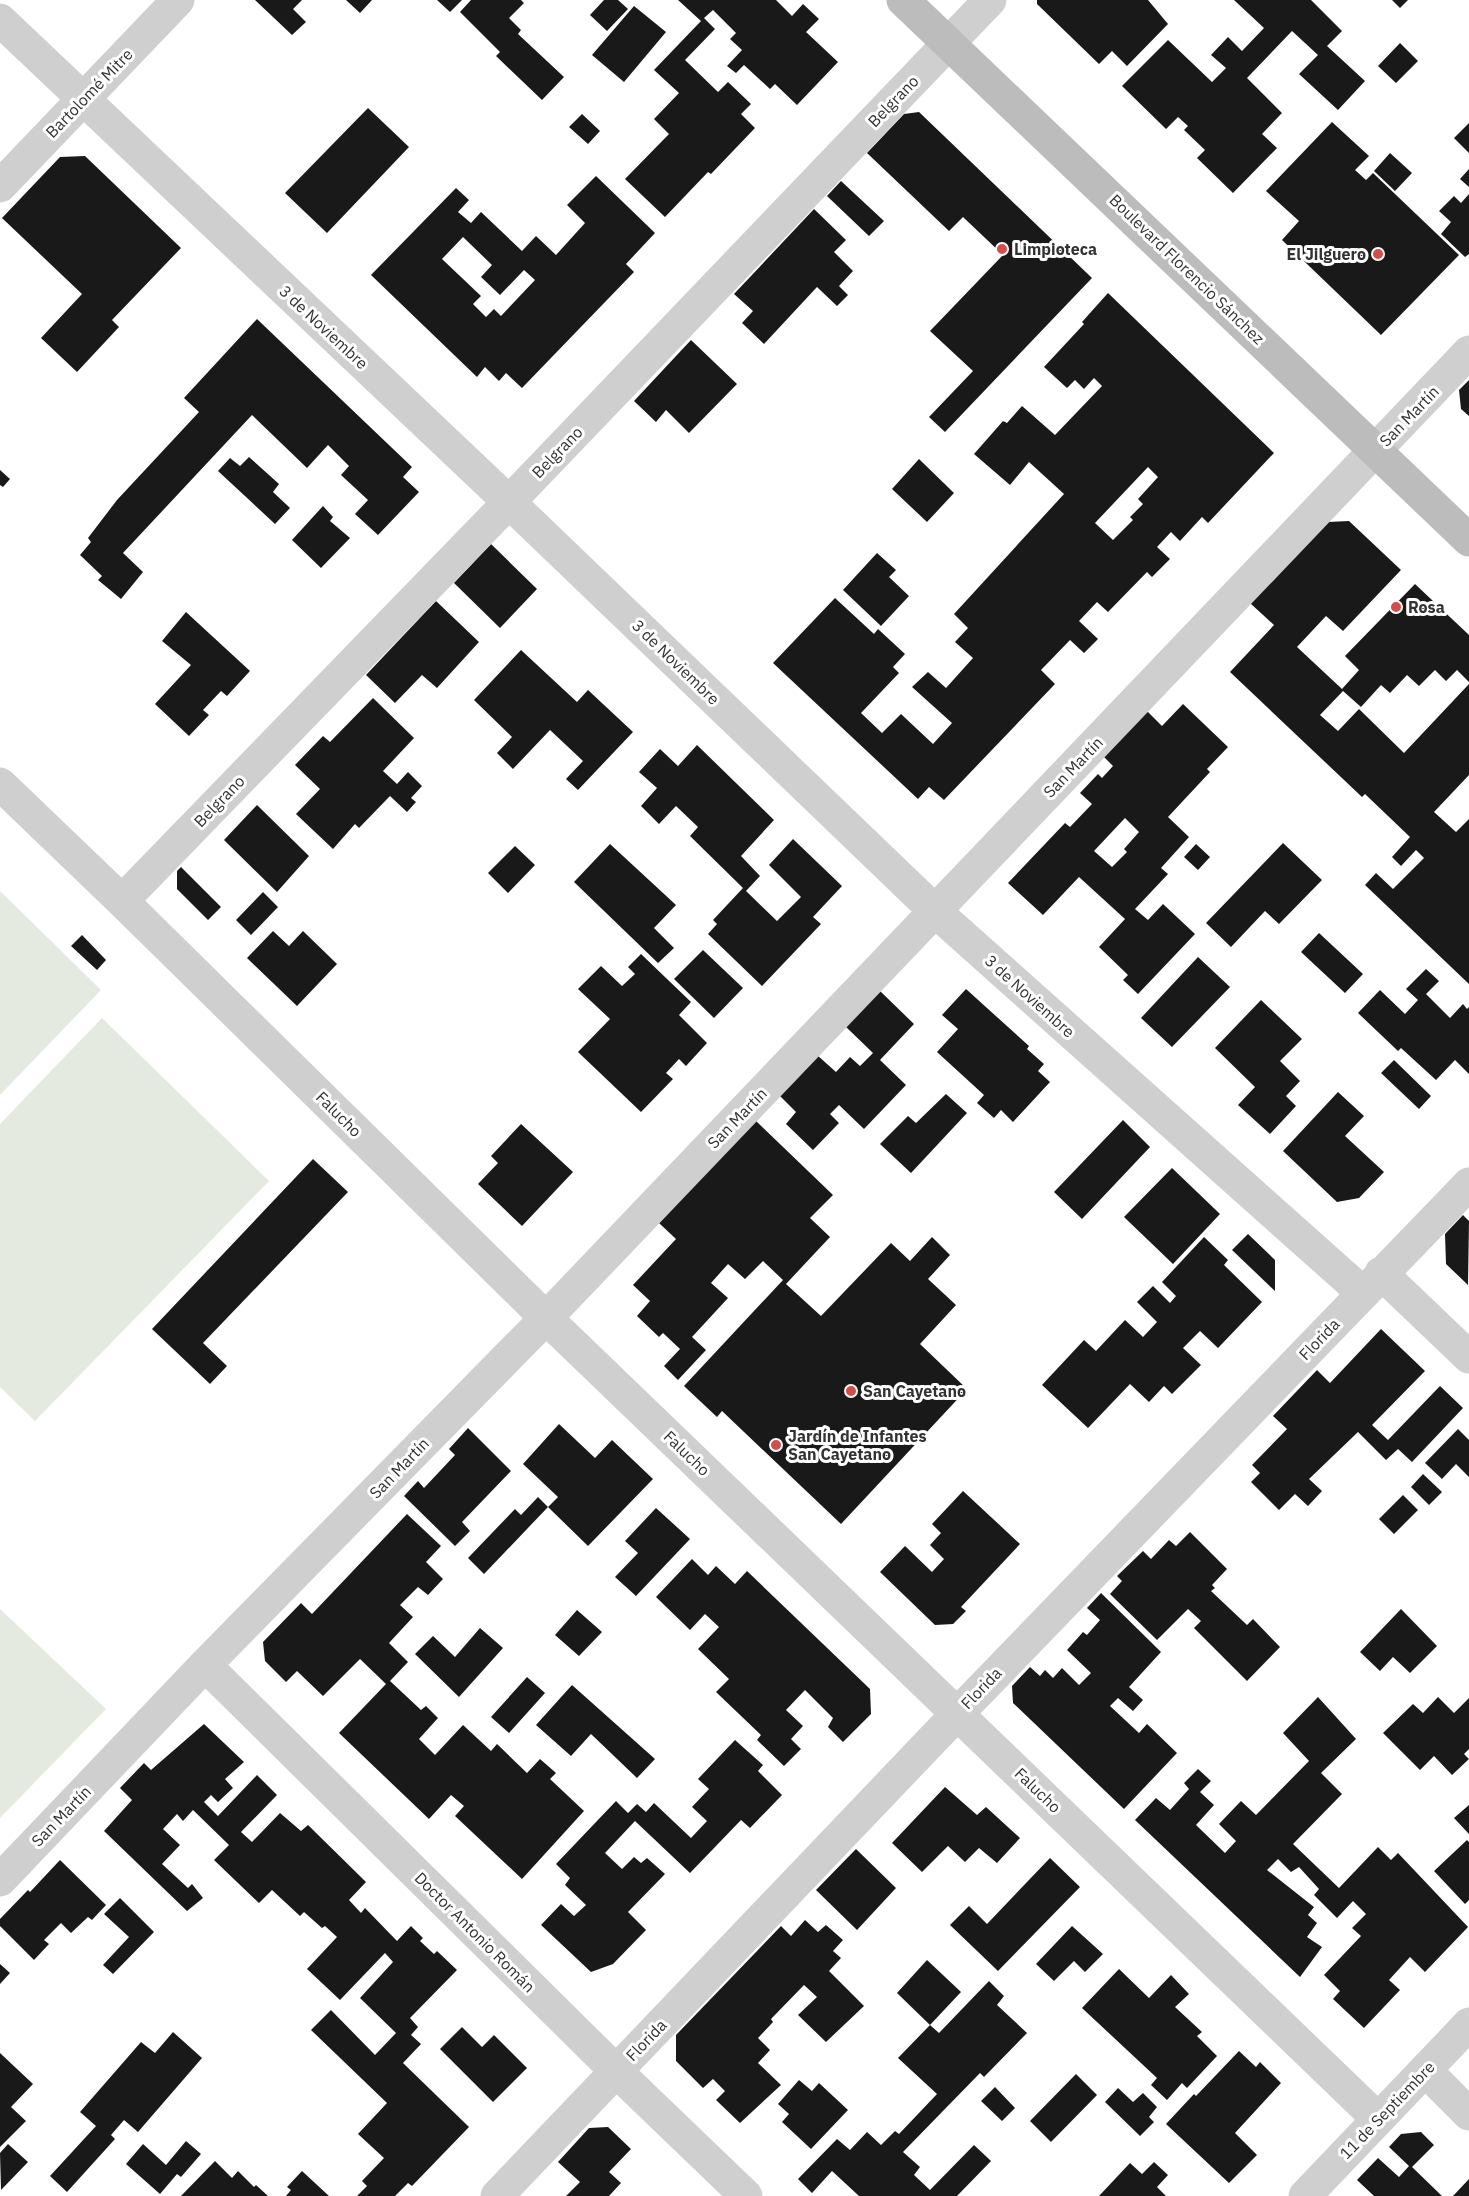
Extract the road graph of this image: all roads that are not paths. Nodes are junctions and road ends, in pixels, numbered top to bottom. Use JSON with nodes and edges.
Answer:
{"nodes":[{"id":1,"x":178,"y":0,"type":"edge"},
{"id":2,"x":903,"y":0,"type":"edge"},
{"id":3,"x":990,"y":0,"type":"edge"},
{"id":4,"x":0,"y":20,"type":"edge"},
{"id":5,"x":948,"y":43,"type":"junction"},
{"id":6,"x":82,"y":99,"type":"junction"},
{"id":7,"x":0,"y":186,"type":"edge"},
{"id":8,"x":1469,"y":352,"type":"edge"},
{"id":9,"x":1376,"y":450,"type":"junction"},
{"id":10,"x":509,"y":502,"type":"junction"},
{"id":11,"x":1469,"y":540,"type":"edge"},
{"id":12,"x":0,"y":784,"type":"edge"},
{"id":13,"x":122,"y":901,"type":"junction"},
{"id":14,"x":936,"y":912,"type":"junction"},
{"id":15,"x":1469,"y":1184,"type":"edge"},
{"id":16,"x":1372,"y":1283,"type":"junction"},
{"id":17,"x":546,"y":1317,"type":"junction"},
{"id":18,"x":1469,"y":1357,"type":"edge"},
{"id":19,"x":206,"y":1665,"type":"junction"},
{"id":20,"x":958,"y":1713,"type":"junction"},
{"id":21,"x":0,"y":1880,"type":"edge"},
{"id":22,"x":1469,"y":2024,"type":"edge"},
{"id":23,"x":1425,"y":2070,"type":"junction"},
{"id":24,"x":616,"y":2071,"type":"junction"},
{"id":25,"x":1469,"y":2114,"type":"edge"},
{"id":26,"x":1378,"y":2119,"type":"junction"},
{"id":27,"x":497,"y":2196,"type":"edge"},
{"id":28,"x":746,"y":2196,"type":"edge"},
{"id":29,"x":1305,"y":2196,"type":"edge"}],
"edges":[{"from":1,"to":6,"type":"street","name":"Bartolomé Mitre"},
{"from":2,"to":5,"type":"main road","name":"Boulevard Florencio Sánchez"},
{"from":3,"to":5,"type":"street","name":"Belgrano"},
{"from":4,"to":6,"type":"street","name":"3 de Noviembre"},
{"from":5,"to":9,"type":"main road","name":"Boulevard Florencio Sánchez"},
{"from":5,"to":10,"type":"street","name":"Belgrano"},
{"from":6,"to":7,"type":"street","name":"Bartolomé Mitre"},
{"from":6,"to":10,"type":"street","name":"3 de Noviembre"},
{"from":8,"to":9,"type":"street","name":"San Martín"},
{"from":9,"to":11,"type":"main road","name":"Boulevard Florencio Sánchez"},
{"from":9,"to":14,"type":"street","name":"San Martín"},
{"from":10,"to":13,"type":"street","name":"Belgrano"},
{"from":10,"to":14,"type":"street","name":"3 de Noviembre"},
{"from":12,"to":13,"type":"street","name":"Falucho"},
{"from":13,"to":17,"type":"street","name":"Falucho"},
{"from":14,"to":16,"type":"street","name":"3 de Noviembre"},
{"from":14,"to":17,"type":"street","name":"San Martín"},
{"from":15,"to":16,"type":"street","name":"Florida"},
{"from":16,"to":18,"type":"street","name":"3 de Noviembre"},
{"from":16,"to":20,"type":"street","name":"Florida"},
{"from":17,"to":19,"type":"street","name":"San Martín"},
{"from":17,"to":20,"type":"street","name":"Falucho"},
{"from":19,"to":21,"type":"street","name":"San Martín"},
{"from":19,"to":24,"type":"street","name":"Doctor Antonio Román"},
{"from":20,"to":24,"type":"street","name":"Florida"},
{"from":20,"to":26,"type":"street","name":"Falucho"},
{"from":22,"to":23,"type":"street","name":"11 de Septiembre"},
{"from":23,"to":25,"type":"street"},
{"from":23,"to":26,"type":"street","name":"11 de Septiembre"},
{"from":24,"to":27,"type":"street","name":"Florida"},
{"from":24,"to":28,"type":"street","name":"Doctor Antonio Román"},
{"from":26,"to":29,"type":"street","name":"11 de Septiembre"}]}
